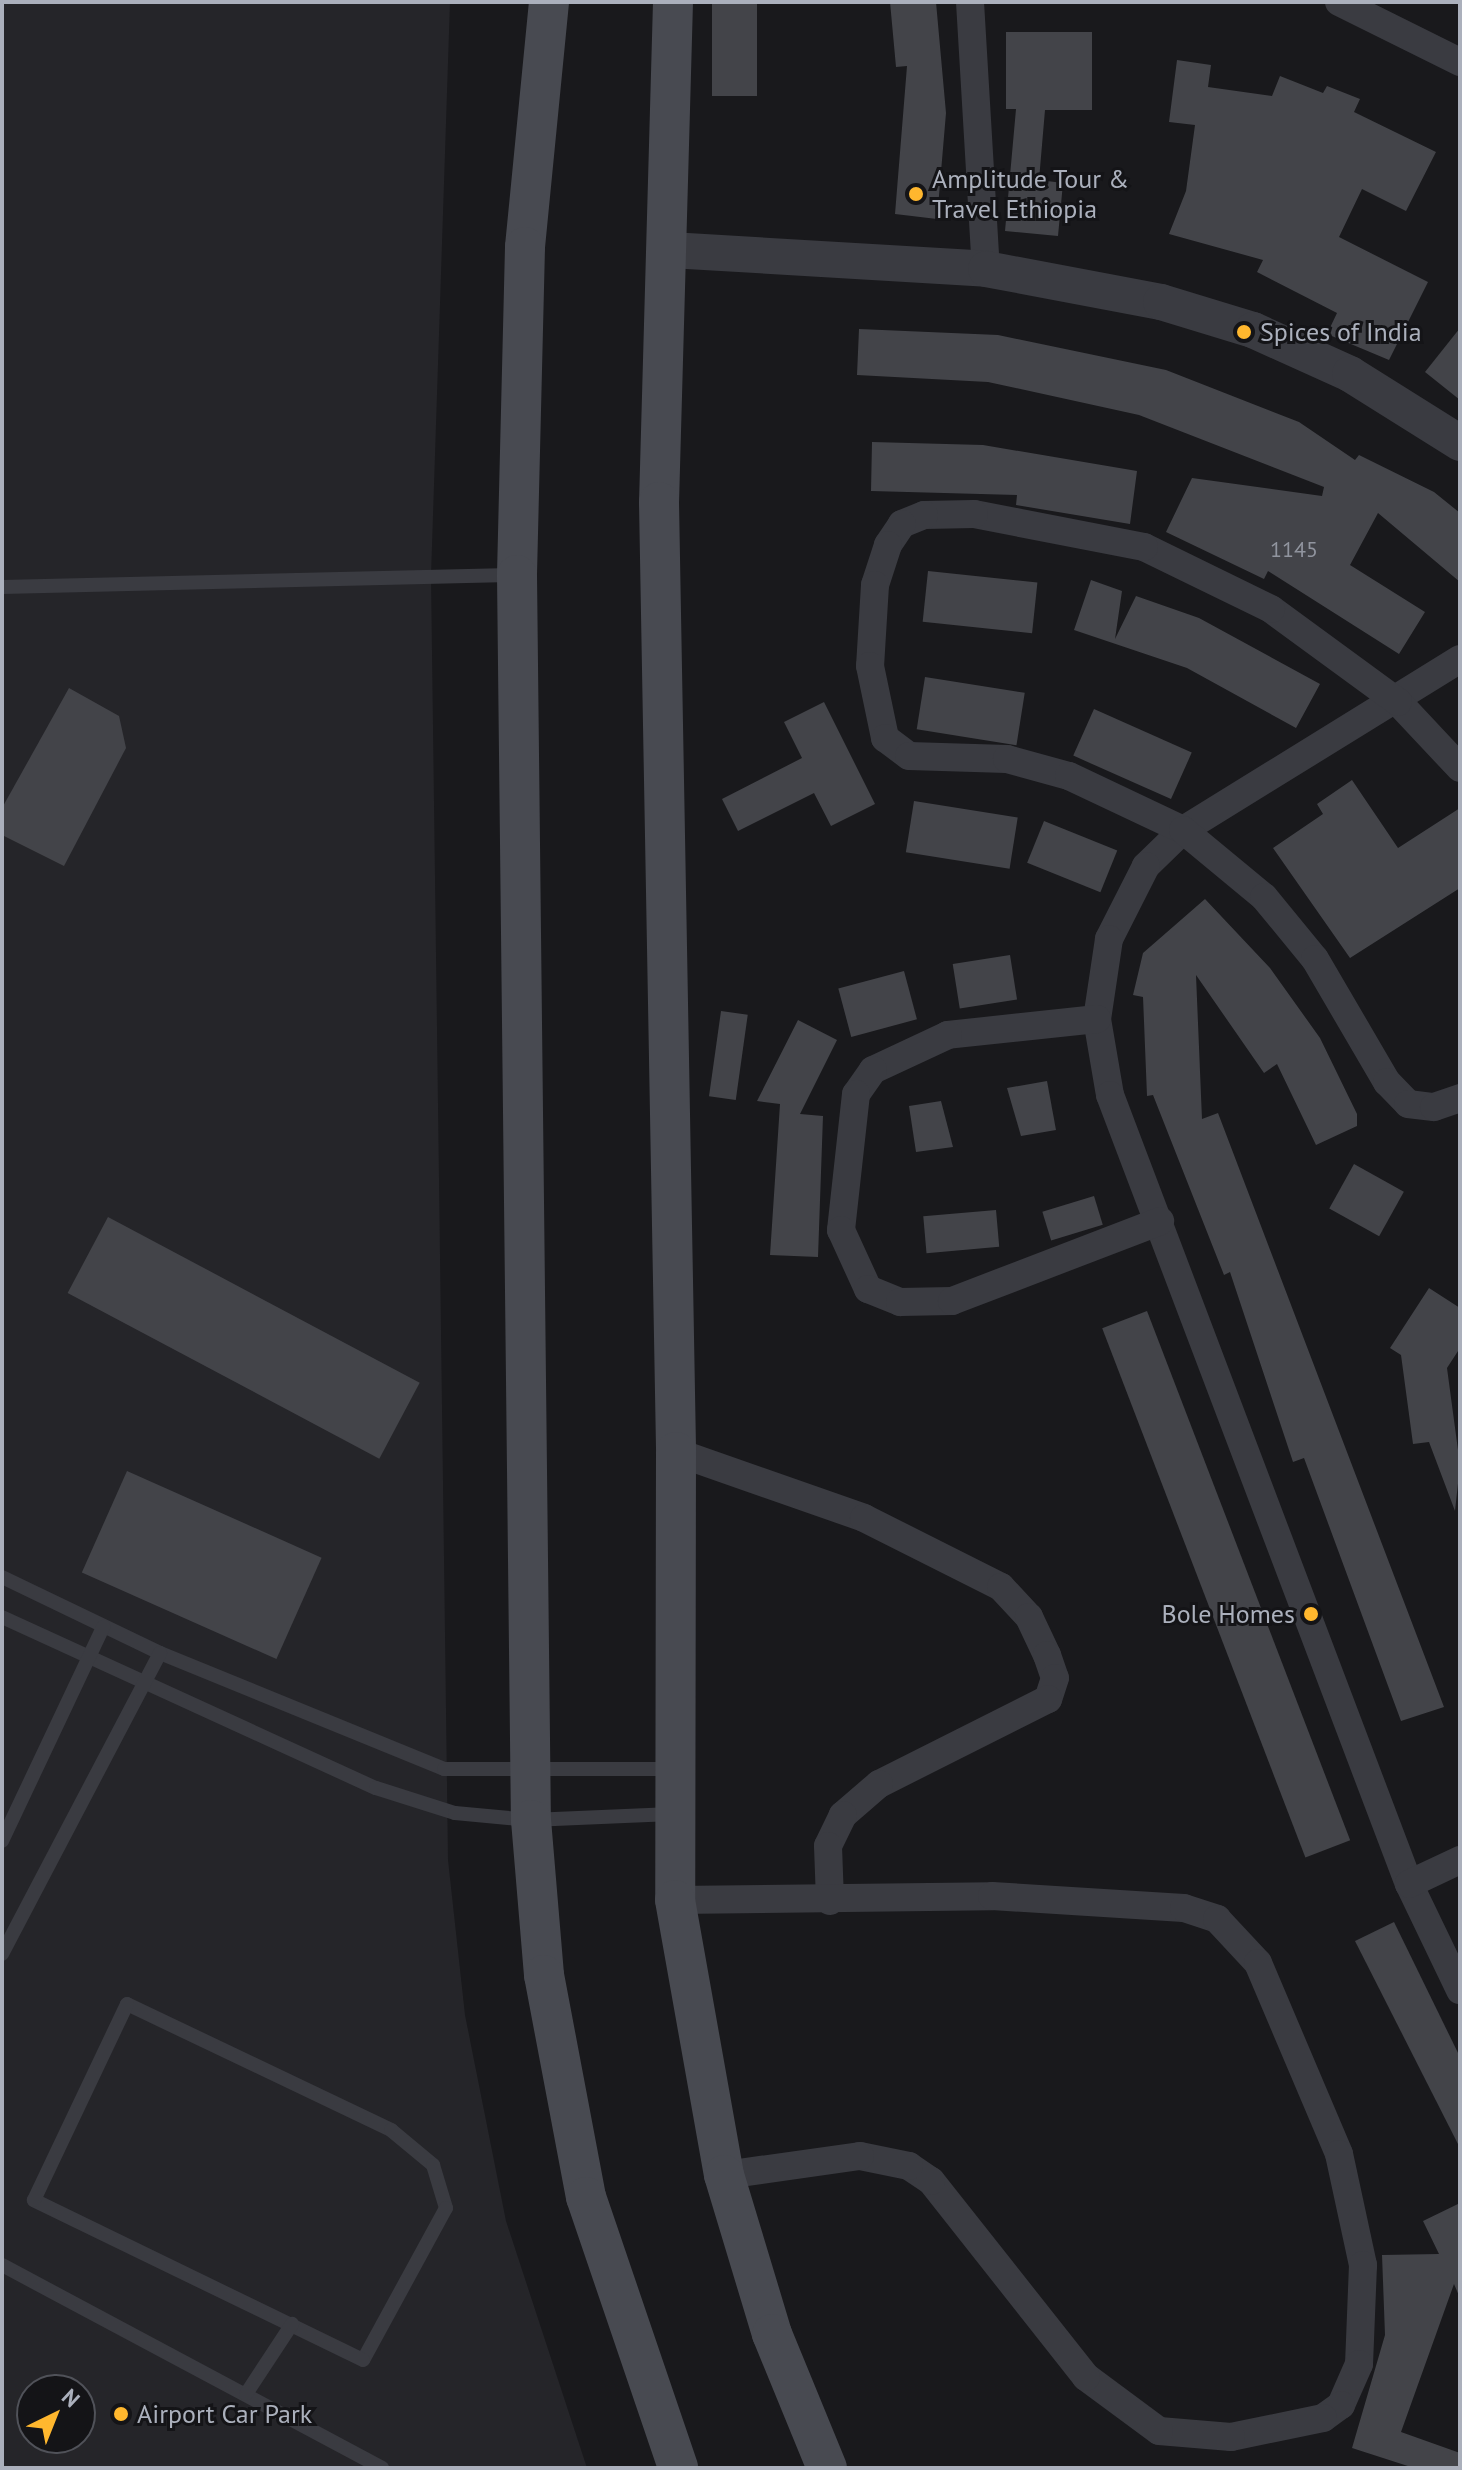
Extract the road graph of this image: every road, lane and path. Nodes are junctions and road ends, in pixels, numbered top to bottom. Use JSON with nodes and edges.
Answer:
{"nodes":[{"id":1,"x":549,"y":2,"type":"edge"},
{"id":2,"x":673,"y":2,"type":"edge"},
{"id":3,"x":970,"y":2,"type":"edge"},
{"id":4,"x":1339,"y":2,"type":"edge"},
{"id":5,"x":1460,"y":62,"type":"edge"},
{"id":6,"x":670,"y":250,"type":"junction"},
{"id":7,"x":986,"y":269,"type":"junction"},
{"id":8,"x":1460,"y":443,"type":"edge"},
{"id":9,"x":517,"y":575,"type":"junction"},
{"id":10,"x":2,"y":587,"type":"edge"},
{"id":11,"x":1460,"y":659,"type":"edge"},
{"id":12,"x":1398,"y":702,"type":"junction"},
{"id":13,"x":1460,"y":768,"type":"edge"},
{"id":14,"x":1183,"y":830,"type":"junction"},
{"id":15,"x":1097,"y":1019,"type":"junction"},
{"id":16,"x":1460,"y":1098,"type":"edge"},
{"id":17,"x":1160,"y":1221,"type":"junction"},
{"id":18,"x":676,"y":1452,"type":"junction"},
{"id":19,"x":2,"y":1577,"type":"edge"},
{"id":20,"x":2,"y":1617,"type":"edge"},
{"id":21,"x":103,"y":1627,"type":"junction"},
{"id":22,"x":160,"y":1653,"type":"junction"},
{"id":23,"x":87,"y":1659,"type":"junction"},
{"id":24,"x":145,"y":1685,"type":"junction"},
{"id":25,"x":676,"y":1768,"type":"junction"},
{"id":26,"x":531,"y":1773,"type":"junction"},
{"id":27,"x":676,"y":1814,"type":"junction"},
{"id":28,"x":531,"y":1820,"type":"junction"},
{"id":29,"x":2,"y":1841,"type":"edge"},
{"id":30,"x":1460,"y":1860,"type":"edge"},
{"id":31,"x":1409,"y":1884,"type":"junction"},
{"id":32,"x":675,"y":1900,"type":"junction"},
{"id":33,"x":830,"y":1901,"type":"junction"},
{"id":34,"x":2,"y":1954,"type":"edge"},
{"id":35,"x":1460,"y":1990,"type":"edge"},
{"id":36,"x":724,"y":2175,"type":"junction"},
{"id":37,"x":2,"y":2265,"type":"edge"},
{"id":38,"x":292,"y":2324,"type":"junction"},
{"id":39,"x":246,"y":2394,"type":"junction"},
{"id":40,"x":378,"y":2466,"type":"edge"},
{"id":41,"x":678,"y":2468,"type":"edge"},
{"id":42,"x":827,"y":2468,"type":"edge"}],
"edges":[{"from":1,"to":9,"type":"main road"},
{"from":2,"to":6,"type":"main road"},
{"from":3,"to":7,"type":"street"},
{"from":4,"to":5,"type":"street"},
{"from":6,"to":7,"type":"street"},
{"from":6,"to":18,"type":"main road"},
{"from":7,"to":8,"type":"street"},
{"from":9,"to":10,"type":"lane"},
{"from":9,"to":26,"type":"main road"},
{"from":11,"to":12,"type":"street"},
{"from":12,"to":13,"type":"street"},
{"from":12,"to":14,"type":"street"},
{"from":12,"to":14,"type":"street"},
{"from":14,"to":15,"type":"street"},
{"from":14,"to":16,"type":"street"},
{"from":15,"to":17,"type":"street"},
{"from":15,"to":17,"type":"street"},
{"from":17,"to":31,"type":"street"},
{"from":18,"to":25,"type":"main road"},
{"from":18,"to":33,"type":"street"},
{"from":19,"to":21,"type":"lane"},
{"from":20,"to":23,"type":"lane"},
{"from":21,"to":22,"type":"lane"},
{"from":21,"to":23,"type":"lane"},
{"from":22,"to":24,"type":"lane"},
{"from":22,"to":26,"type":"lane"},
{"from":23,"to":24,"type":"lane"},
{"from":23,"to":29,"type":"lane"},
{"from":24,"to":28,"type":"lane"},
{"from":24,"to":34,"type":"lane"},
{"from":25,"to":26,"type":"lane"},
{"from":25,"to":27,"type":"main road"},
{"from":26,"to":28,"type":"main road"},
{"from":27,"to":28,"type":"lane"},
{"from":27,"to":32,"type":"main road"},
{"from":28,"to":41,"type":"main road"},
{"from":30,"to":31,"type":"street"},
{"from":31,"to":35,"type":"street"},
{"from":32,"to":33,"type":"street"},
{"from":32,"to":36,"type":"main road"},
{"from":33,"to":36,"type":"street"},
{"from":36,"to":42,"type":"main road"},
{"from":37,"to":39,"type":"lane"},
{"from":38,"to":38,"type":"lane"},
{"from":38,"to":39,"type":"lane"},
{"from":39,"to":40,"type":"lane"}]}
